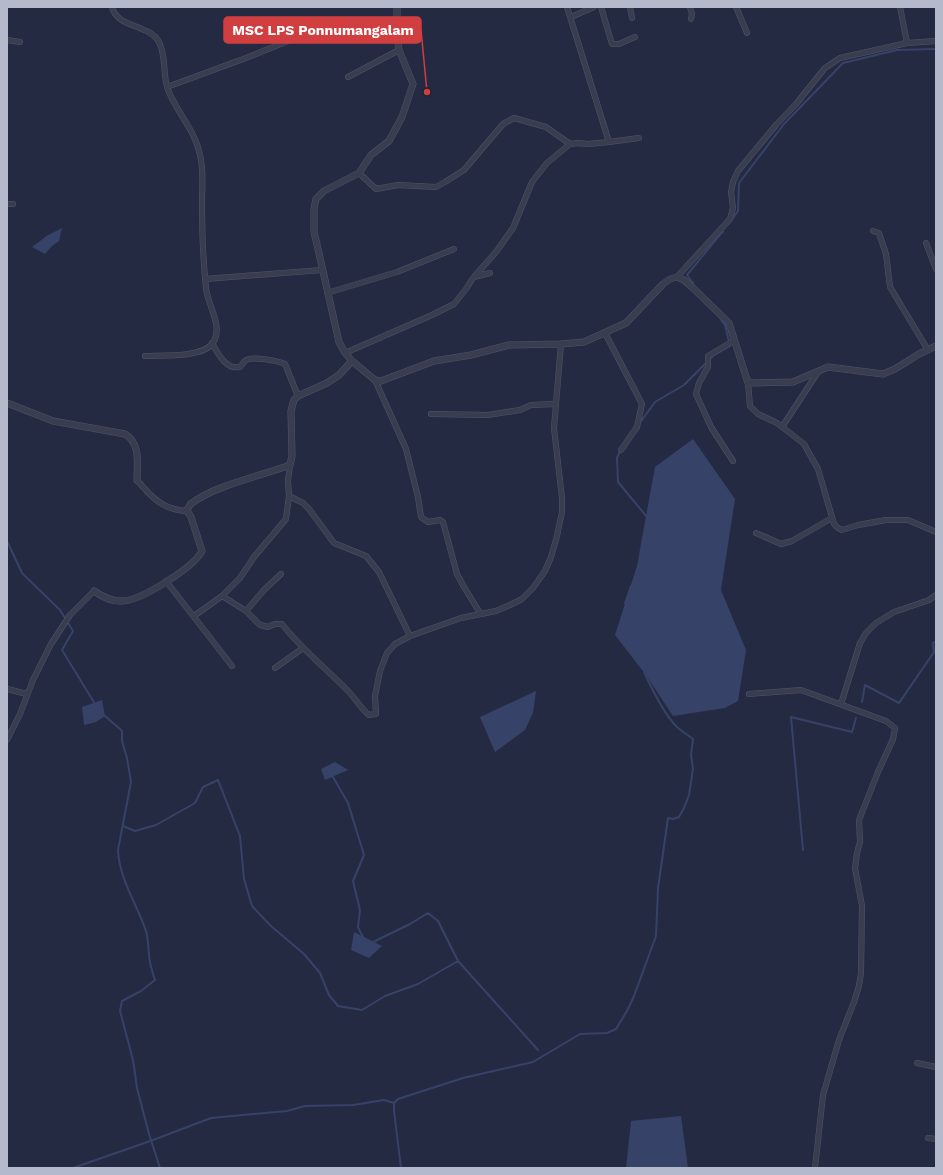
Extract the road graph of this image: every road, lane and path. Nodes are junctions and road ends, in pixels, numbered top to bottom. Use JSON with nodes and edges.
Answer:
{"nodes":[{"id":1,"x":112,"y":7,"type":"edge"},
{"id":2,"x":397,"y":7,"type":"edge"},
{"id":3,"x":567,"y":7,"type":"edge"},
{"id":4,"x":594,"y":7,"type":"edge"},
{"id":5,"x":601,"y":7,"type":"edge"},
{"id":6,"x":630,"y":7,"type":"edge"},
{"id":7,"x":690,"y":7,"type":"edge"},
{"id":8,"x":736,"y":7,"type":"edge"},
{"id":9,"x":900,"y":7,"type":"edge"},
{"id":10,"x":571,"y":17,"type":"junction"},
{"id":11,"x":632,"y":18,"type":"dead end"},
{"id":12,"x":692,"y":19,"type":"dead end"},
{"id":13,"x":398,"y":24,"type":"junction"},
{"id":14,"x":747,"y":33,"type":"dead end"},
{"id":15,"x":634,"y":38,"type":"dead end"},
{"id":16,"x":7,"y":40,"type":"edge"},
{"id":17,"x":936,"y":41,"type":"edge"},
{"id":18,"x":20,"y":42,"type":"dead end"},
{"id":19,"x":907,"y":43,"type":"junction"},
{"id":20,"x":399,"y":50,"type":"junction"},
{"id":21,"x":348,"y":77,"type":"dead end"},
{"id":22,"x":167,"y":87,"type":"junction"},
{"id":23,"x":639,"y":138,"type":"dead end"},
{"id":24,"x":609,"y":142,"type":"junction"},
{"id":25,"x":570,"y":144,"type":"junction"},
{"id":26,"x":358,"y":173,"type":"junction"},
{"id":27,"x":873,"y":231,"type":"dead end"},
{"id":28,"x":926,"y":243,"type":"dead end"},
{"id":29,"x":454,"y":249,"type":"dead end"},
{"id":30,"x":936,"y":269,"type":"edge"},
{"id":31,"x":322,"y":270,"type":"junction"},
{"id":32,"x":490,"y":273,"type":"dead end"},
{"id":33,"x":677,"y":277,"type":"junction"},
{"id":34,"x":473,"y":278,"type":"junction"},
{"id":35,"x":205,"y":279,"type":"junction"},
{"id":36,"x":327,"y":293,"type":"junction"},
{"id":37,"x":604,"y":333,"type":"junction"},
{"id":38,"x":735,"y":340,"type":"junction"},
{"id":39,"x":212,"y":344,"type":"junction"},
{"id":40,"x":561,"y":344,"type":"junction"},
{"id":41,"x":936,"y":346,"type":"edge"},
{"id":42,"x":928,"y":350,"type":"junction"},
{"id":43,"x":345,"y":353,"type":"junction"},
{"id":44,"x":145,"y":356,"type":"dead end"},
{"id":45,"x":352,"y":360,"type":"junction"},
{"id":46,"x":818,"y":372,"type":"junction"},
{"id":47,"x":375,"y":380,"type":"junction"},
{"id":48,"x":748,"y":383,"type":"junction"},
{"id":49,"x":298,"y":396,"type":"junction"},
{"id":50,"x":7,"y":403,"type":"edge"},
{"id":51,"x":555,"y":404,"type":"junction"},
{"id":52,"x":431,"y":414,"type":"dead end"},
{"id":53,"x":782,"y":427,"type":"junction"},
{"id":54,"x":621,"y":450,"type":"dead end"},
{"id":55,"x":733,"y":462,"type":"dead end"},
{"id":56,"x":290,"y":466,"type":"junction"},
{"id":57,"x":137,"y":480,"type":"joint"},
{"id":58,"x":289,"y":496,"type":"junction"},
{"id":59,"x":187,"y":511,"type":"junction"},
{"id":60,"x":832,"y":518,"type":"junction"},
{"id":61,"x":936,"y":532,"type":"edge"},
{"id":62,"x":756,"y":533,"type":"dead end"},
{"id":63,"x":281,"y":574,"type":"dead end"},
{"id":64,"x":166,"y":581,"type":"junction"},
{"id":65,"x":94,"y":591,"type":"joint"},
{"id":66,"x":936,"y":595,"type":"edge"},
{"id":67,"x":222,"y":596,"type":"junction"},
{"id":68,"x":246,"y":611,"type":"junction"},
{"id":69,"x":480,"y":613,"type":"junction"},
{"id":70,"x":194,"y":616,"type":"junction"},
{"id":71,"x":410,"y":636,"type":"junction"},
{"id":72,"x":303,"y":648,"type":"junction"},
{"id":73,"x":232,"y":666,"type":"dead end"},
{"id":74,"x":275,"y":668,"type":"dead end"},
{"id":75,"x":7,"y":689,"type":"edge"},
{"id":76,"x":27,"y":694,"type":"junction"},
{"id":77,"x":749,"y":694,"type":"dead end"},
{"id":78,"x":841,"y":704,"type":"junction"},
{"id":79,"x":7,"y":740,"type":"edge"},
{"id":80,"x":917,"y":1063,"type":"dead end"},
{"id":81,"x":936,"y":1067,"type":"edge"},
{"id":82,"x":928,"y":1138,"type":"dead end"},
{"id":83,"x":936,"y":1139,"type":"edge"},
{"id":84,"x":815,"y":1168,"type":"edge"}],
"edges":[{"from":1,"to":22,"type":"street"},
{"from":2,"to":13,"type":"street"},
{"from":3,"to":10,"type":"street"},
{"from":4,"to":10,"type":"street"},
{"from":5,"to":15,"type":"street"},
{"from":6,"to":11,"type":"street"},
{"from":7,"to":12,"type":"street"},
{"from":8,"to":14,"type":"street"},
{"from":9,"to":19,"type":"street"},
{"from":10,"to":24,"type":"street"},
{"from":13,"to":20,"type":"street"},
{"from":13,"to":22,"type":"street"},
{"from":16,"to":18,"type":"street"},
{"from":17,"to":19,"type":"street"},
{"from":19,"to":33,"type":"street"},
{"from":20,"to":21,"type":"street"},
{"from":20,"to":26,"type":"street"},
{"from":22,"to":35,"type":"street"},
{"from":23,"to":24,"type":"street"},
{"from":24,"to":25,"type":"street"},
{"from":25,"to":26,"type":"street"},
{"from":25,"to":34,"type":"street"},
{"from":26,"to":31,"type":"street"},
{"from":27,"to":42,"type":"street"},
{"from":28,"to":30,"type":"street"},
{"from":29,"to":36,"type":"street"},
{"from":31,"to":35,"type":"street"},
{"from":31,"to":36,"type":"street"},
{"from":32,"to":34,"type":"street"},
{"from":33,"to":37,"type":"street"},
{"from":33,"to":38,"type":"street"},
{"from":34,"to":43,"type":"street"},
{"from":35,"to":39,"type":"street"},
{"from":36,"to":43,"type":"street"},
{"from":37,"to":40,"type":"street"},
{"from":37,"to":54,"type":"street"},
{"from":38,"to":48,"type":"street"},
{"from":38,"to":55,"type":"street"},
{"from":39,"to":44,"type":"street"},
{"from":39,"to":49,"type":"street"},
{"from":40,"to":47,"type":"street"},
{"from":40,"to":51,"type":"street"},
{"from":41,"to":42,"type":"street"},
{"from":42,"to":46,"type":"street"},
{"from":43,"to":45,"type":"street"},
{"from":45,"to":47,"type":"street"},
{"from":45,"to":49,"type":"street"},
{"from":46,"to":48,"type":"street"},
{"from":46,"to":53,"type":"street"},
{"from":47,"to":69,"type":"street"},
{"from":48,"to":53,"type":"street"},
{"from":49,"to":56,"type":"street"},
{"from":50,"to":57,"type":"street"},
{"from":51,"to":52,"type":"street"},
{"from":51,"to":69,"type":"street"},
{"from":53,"to":60,"type":"street"},
{"from":56,"to":58,"type":"street"},
{"from":56,"to":59,"type":"street"},
{"from":57,"to":59,"type":"street"},
{"from":58,"to":67,"type":"street"},
{"from":58,"to":71,"type":"street"},
{"from":59,"to":64,"type":"street"},
{"from":60,"to":61,"type":"street"},
{"from":60,"to":62,"type":"street"},
{"from":63,"to":68,"type":"street"},
{"from":64,"to":65,"type":"street"},
{"from":64,"to":70,"type":"street"},
{"from":65,"to":76,"type":"street"},
{"from":66,"to":78,"type":"street"},
{"from":67,"to":68,"type":"street"},
{"from":67,"to":70,"type":"street"},
{"from":68,"to":72,"type":"street"},
{"from":69,"to":71,"type":"street"},
{"from":70,"to":73,"type":"street"},
{"from":71,"to":72,"type":"street"},
{"from":72,"to":74,"type":"street"},
{"from":75,"to":76,"type":"street"},
{"from":76,"to":79,"type":"street"},
{"from":77,"to":78,"type":"street"},
{"from":78,"to":84,"type":"street"},
{"from":80,"to":81,"type":"street"},
{"from":82,"to":83,"type":"street"}]}
